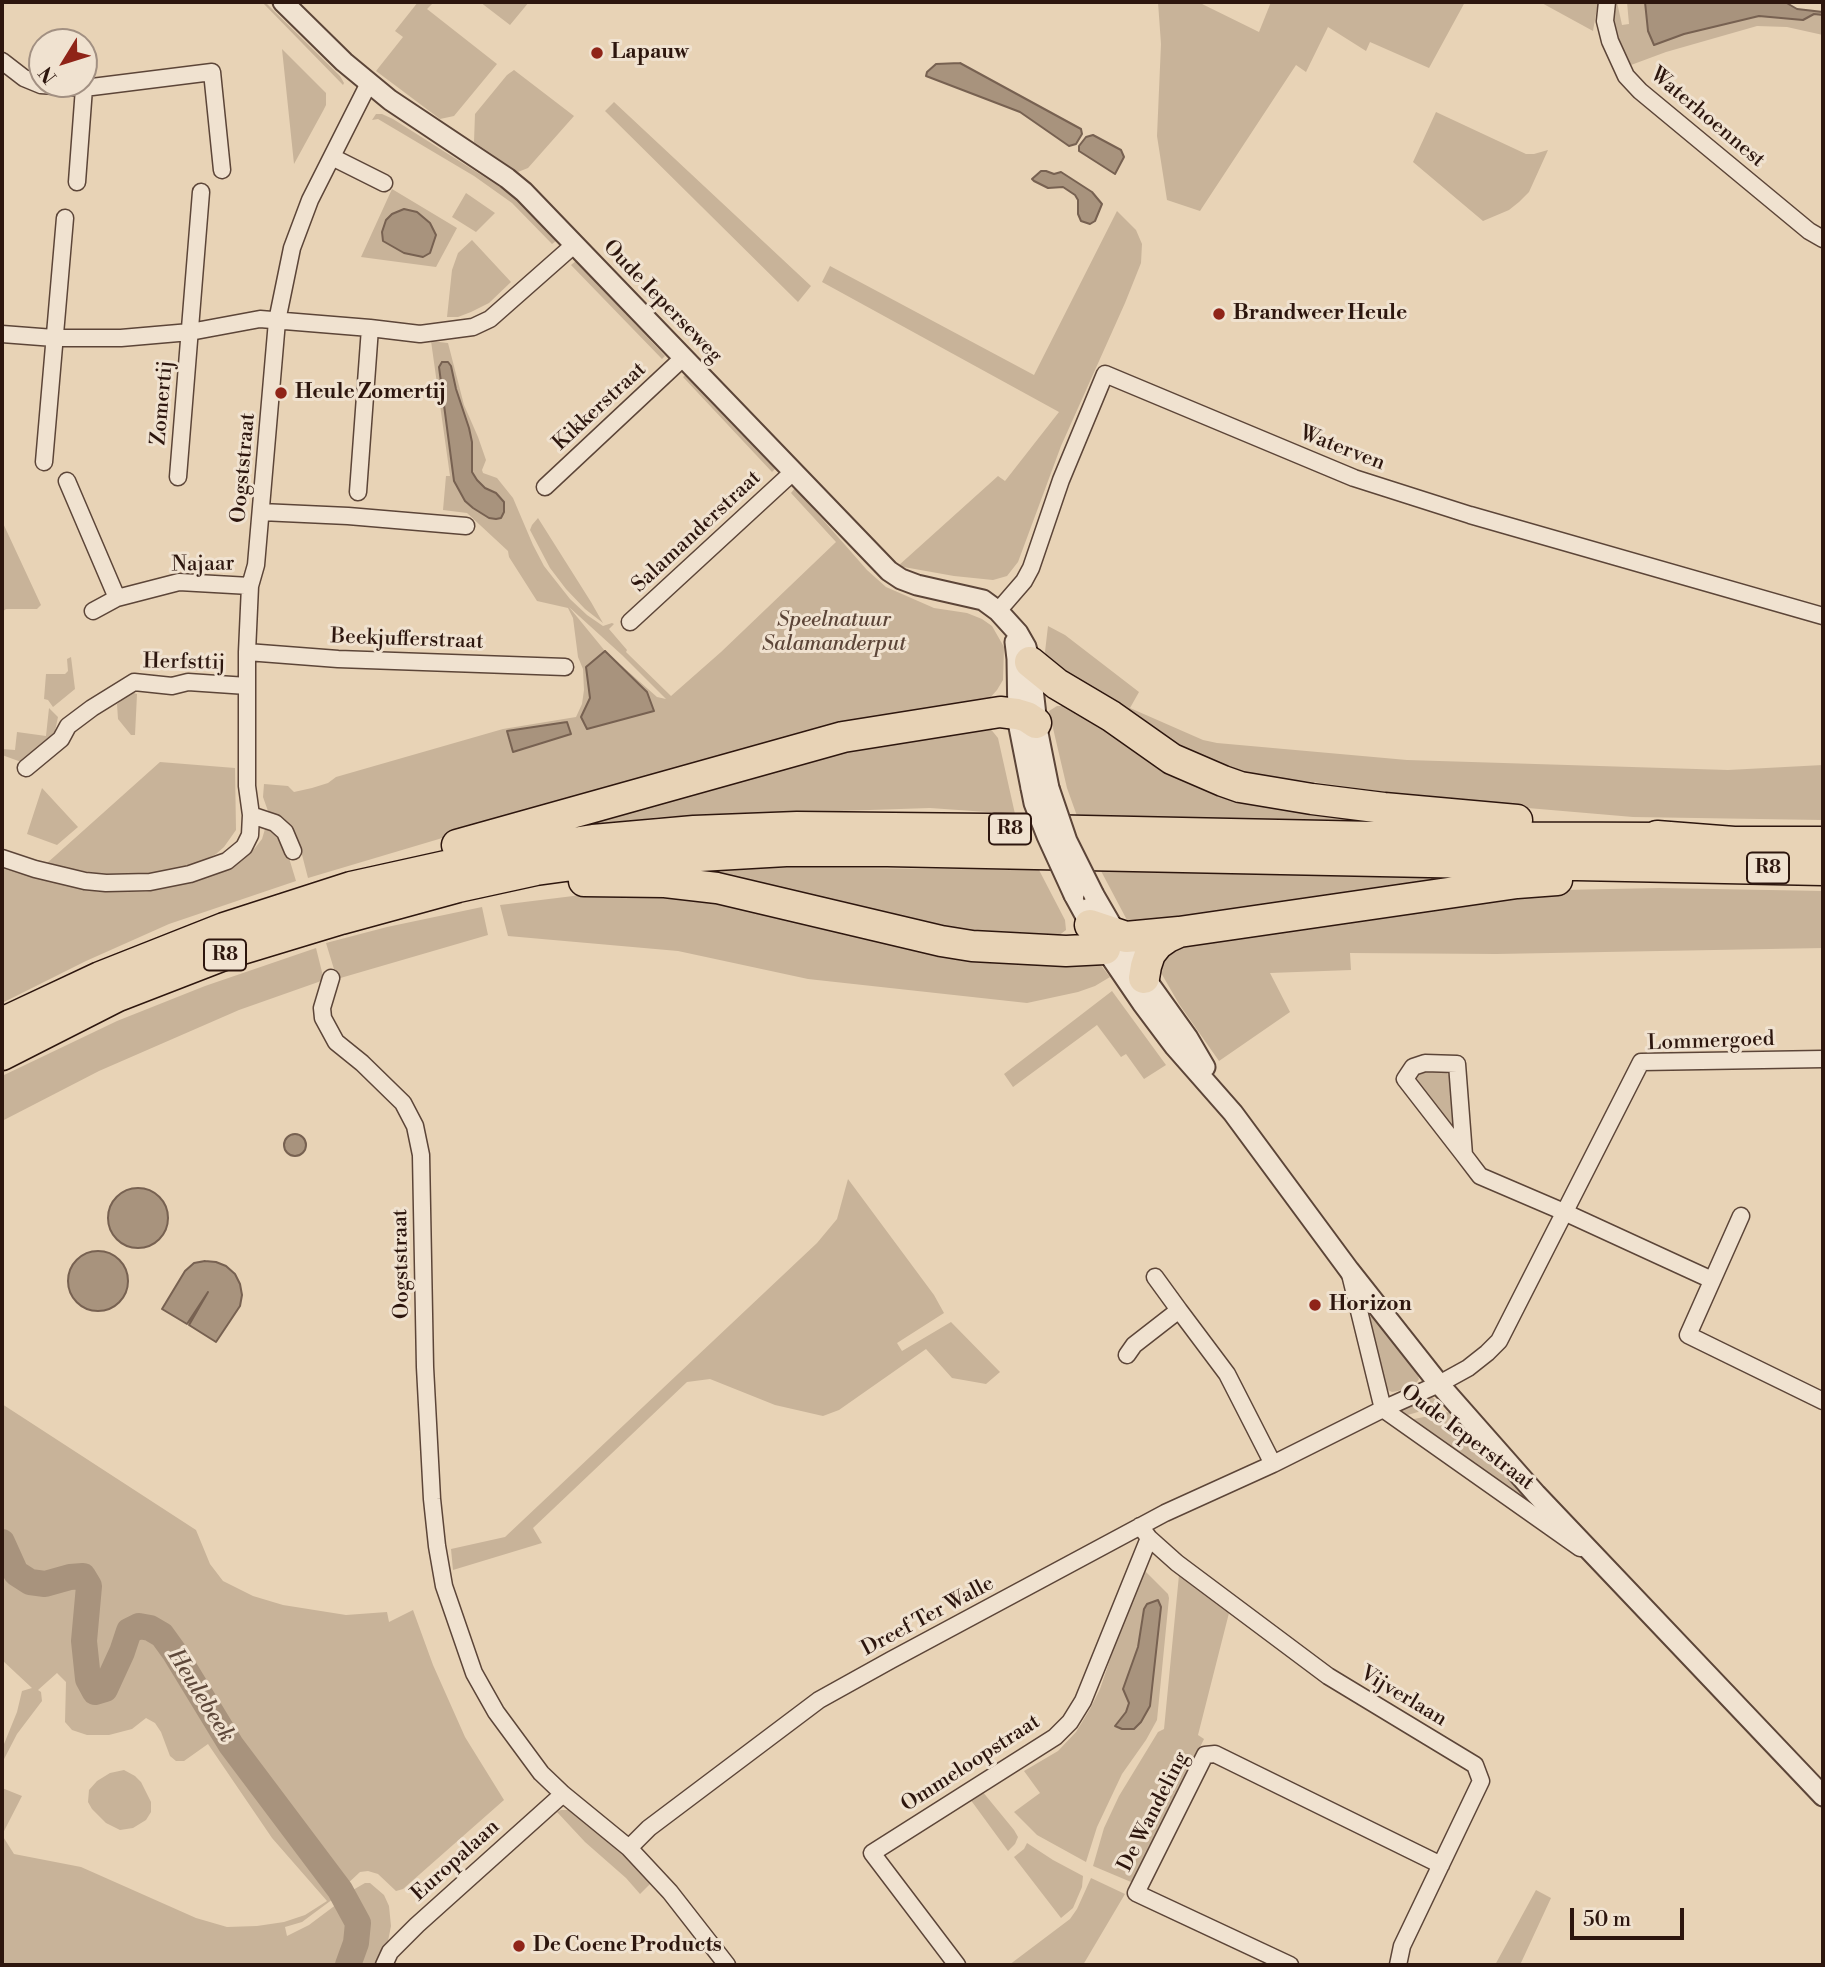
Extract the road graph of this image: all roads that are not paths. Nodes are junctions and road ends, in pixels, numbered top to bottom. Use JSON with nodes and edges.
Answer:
{"nodes":[{"id":1,"x":283,"y":2,"type":"edge"},
{"id":2,"x":1607,"y":2,"type":"edge"},
{"id":3,"x":2,"y":61,"type":"edge"},
{"id":4,"x":28,"y":80,"type":"edge"},
{"id":5,"x":369,"y":83,"type":"junction"},
{"id":6,"x":98,"y":86,"type":"edge"},
{"id":7,"x":83,"y":98,"type":"edge"},
{"id":8,"x":332,"y":157,"type":"junction"},
{"id":9,"x":222,"y":170,"type":"dead end"},
{"id":10,"x":77,"y":182,"type":"dead end"},
{"id":11,"x":384,"y":183,"type":"dead end"},
{"id":12,"x":201,"y":192,"type":"dead end"},
{"id":13,"x":65,"y":218,"type":"dead end"},
{"id":14,"x":1823,"y":239,"type":"edge"},
{"id":15,"x":575,"y":244,"type":"junction"},
{"id":16,"x":277,"y":321,"type":"junction"},
{"id":17,"x":370,"y":328,"type":"junction"},
{"id":18,"x":190,"y":332,"type":"junction"},
{"id":19,"x":2,"y":334,"type":"edge"},
{"id":20,"x":54,"y":338,"type":"junction"},
{"id":21,"x":684,"y":357,"type":"junction"},
{"id":22,"x":44,"y":462,"type":"dead end"},
{"id":23,"x":793,"y":472,"type":"junction"},
{"id":24,"x":178,"y":477,"type":"dead end"},
{"id":25,"x":67,"y":481,"type":"dead end"},
{"id":26,"x":545,"y":487,"type":"dead end"},
{"id":27,"x":358,"y":492,"type":"dead end"},
{"id":28,"x":261,"y":512,"type":"junction"},
{"id":29,"x":466,"y":526,"type":"dead end"},
{"id":30,"x":250,"y":586,"type":"junction"},
{"id":31,"x":117,"y":598,"type":"junction"},
{"id":32,"x":93,"y":611,"type":"dead end"},
{"id":33,"x":1003,"y":616,"type":"junction"},
{"id":34,"x":1823,"y":617,"type":"edge"},
{"id":35,"x":630,"y":622,"type":"dead end"},
{"id":36,"x":247,"y":652,"type":"junction"},
{"id":37,"x":1030,"y":662,"type":"junction"},
{"id":38,"x":565,"y":667,"type":"dead end"},
{"id":39,"x":247,"y":686,"type":"junction"},
{"id":40,"x":1082,"y":699,"type":"junction"},
{"id":41,"x":1027,"y":717,"type":"junction"},
{"id":42,"x":26,"y":768,"type":"dead end"},
{"id":43,"x":1040,"y":788,"type":"junction"},
{"id":44,"x":251,"y":816,"type":"junction"},
{"id":45,"x":1674,"y":838,"type":"junction"},
{"id":46,"x":1823,"y":842,"type":"edge"},
{"id":47,"x":293,"y":851,"type":"dead end"},
{"id":48,"x":2,"y":858,"type":"edge"},
{"id":49,"x":1700,"y":867,"type":"junction"},
{"id":50,"x":1823,"y":870,"type":"edge"},
{"id":51,"x":351,"y":887,"type":"junction"},
{"id":52,"x":458,"y":887,"type":"junction"},
{"id":53,"x":1102,"y":923,"type":"junction"},
{"id":54,"x":1179,"y":932,"type":"junction"},
{"id":55,"x":331,"y":978,"type":"dead end"},
{"id":56,"x":1138,"y":979,"type":"junction"},
{"id":57,"x":2,"y":1023,"type":"edge"},
{"id":58,"x":2,"y":1055,"type":"edge"},
{"id":59,"x":1823,"y":1059,"type":"edge"},
{"id":60,"x":1464,"y":1156,"type":"junction"},
{"id":61,"x":1564,"y":1212,"type":"junction"},
{"id":62,"x":1741,"y":1216,"type":"dead end"},
{"id":63,"x":1349,"y":1270,"type":"junction"},
{"id":64,"x":1155,"y":1276,"type":"dead end"},
{"id":65,"x":1712,"y":1280,"type":"junction"},
{"id":66,"x":1180,"y":1310,"type":"junction"},
{"id":67,"x":1127,"y":1355,"type":"dead end"},
{"id":68,"x":1439,"y":1384,"type":"junction"},
{"id":69,"x":1823,"y":1401,"type":"edge"},
{"id":70,"x":1383,"y":1409,"type":"junction"},
{"id":71,"x":1273,"y":1464,"type":"junction"},
{"id":72,"x":1144,"y":1532,"type":"junction"},
{"id":73,"x":1602,"y":1564,"type":"junction"},
{"id":74,"x":563,"y":1794,"type":"junction"},
{"id":75,"x":1823,"y":1796,"type":"edge"},
{"id":76,"x":629,"y":1848,"type":"junction"},
{"id":77,"x":1441,"y":1865,"type":"junction"},
{"id":78,"x":384,"y":1965,"type":"edge"},
{"id":79,"x":727,"y":1965,"type":"edge"},
{"id":80,"x":957,"y":1965,"type":"edge"},
{"id":81,"x":1290,"y":1965,"type":"edge"},
{"id":82,"x":1398,"y":1965,"type":"edge"}],
"edges":[{"from":1,"to":5,"type":"street","name":"Oude Ieperseweg"},
{"from":2,"to":14,"type":"street","name":"Waterhoennest"},
{"from":3,"to":4,"type":"street"},
{"from":5,"to":8,"type":"street","name":"Oogststraat"},
{"from":5,"to":15,"type":"street","name":"Oude Ieperseweg"},
{"from":6,"to":9,"type":"street"},
{"from":7,"to":10,"type":"street"},
{"from":8,"to":11,"type":"street"},
{"from":8,"to":16,"type":"street","name":"Oogststraat"},
{"from":12,"to":18,"type":"street","name":"Zomertij"},
{"from":13,"to":20,"type":"street"},
{"from":15,"to":17,"type":"street","name":"Zomertij"},
{"from":15,"to":21,"type":"street","name":"Oude Ieperseweg"},
{"from":16,"to":17,"type":"street","name":"Zomertij"},
{"from":16,"to":18,"type":"street","name":"Zomertij"},
{"from":16,"to":28,"type":"street","name":"Oogststraat"},
{"from":17,"to":27,"type":"street"},
{"from":18,"to":20,"type":"street","name":"Zomertij"},
{"from":18,"to":24,"type":"street","name":"Zomertij"},
{"from":19,"to":20,"type":"street","name":"Zomertij"},
{"from":20,"to":22,"type":"street"},
{"from":21,"to":23,"type":"street","name":"Oude Ieperseweg"},
{"from":21,"to":26,"type":"street","name":"Kikkerstraat"},
{"from":23,"to":33,"type":"street","name":"Oude Ieperseweg"},
{"from":23,"to":35,"type":"street","name":"Salamanderstraat"},
{"from":25,"to":31,"type":"street"},
{"from":28,"to":29,"type":"street"},
{"from":28,"to":30,"type":"street","name":"Oogststraat"},
{"from":30,"to":31,"type":"street","name":"Najaar"},
{"from":30,"to":36,"type":"street","name":"Oogststraat"},
{"from":31,"to":32,"type":"street","name":"Najaar"},
{"from":33,"to":34,"type":"street","name":"Waterven"},
{"from":33,"to":37,"type":"street"},
{"from":33,"to":41,"type":"street"},
{"from":36,"to":38,"type":"street","name":"Beekjufferstraat"},
{"from":36,"to":39,"type":"street","name":"Oogststraat"},
{"from":37,"to":40,"type":"highway"},
{"from":37,"to":41,"type":"street"},
{"from":39,"to":42,"type":"street","name":"Herfsttij"},
{"from":39,"to":44,"type":"street","name":"Oogststraat"},
{"from":40,"to":41,"type":"highway"},
{"from":40,"to":45,"type":"highway"},
{"from":41,"to":43,"type":"street"},
{"from":41,"to":51,"type":"highway"},
{"from":43,"to":53,"type":"street","bridge":true},
{"from":43,"to":53,"type":"street","bridge":true},
{"from":44,"to":47,"type":"street"},
{"from":44,"to":48,"type":"street"},
{"from":45,"to":46,"type":"highway","number":"R8"},
{"from":45,"to":51,"type":"highway","number":"R8"},
{"from":49,"to":50,"type":"highway","number":"R8"},
{"from":49,"to":52,"type":"highway","number":"R8"},
{"from":49,"to":54,"type":"highway"},
{"from":51,"to":57,"type":"highway","number":"R8"},
{"from":52,"to":53,"type":"highway"},
{"from":52,"to":58,"type":"highway","number":"R8"},
{"from":53,"to":54,"type":"highway"},
{"from":53,"to":56,"type":"street"},
{"from":54,"to":56,"type":"highway"},
{"from":55,"to":74,"type":"street","name":"Oogststraat"},
{"from":56,"to":63,"type":"street","name":"Oude Ieperstraat"},
{"from":59,"to":61,"type":"street","name":"Lommergoed"},
{"from":60,"to":60,"type":"street"},
{"from":60,"to":61,"type":"street"},
{"from":61,"to":65,"type":"street"},
{"from":61,"to":68,"type":"street","name":"Lommergoed"},
{"from":62,"to":65,"type":"street"},
{"from":63,"to":68,"type":"street","name":"Oude Ieperstraat"},
{"from":63,"to":70,"type":"street","name":"Oude Ieperstraat"},
{"from":64,"to":66,"type":"street"},
{"from":65,"to":69,"type":"street"},
{"from":66,"to":67,"type":"street"},
{"from":66,"to":71,"type":"street"},
{"from":68,"to":70,"type":"street","name":"Dreef Ter Walle"},
{"from":68,"to":73,"type":"street","name":"Oude Ieperstraat"},
{"from":70,"to":71,"type":"street","name":"Dreef Ter Walle"},
{"from":70,"to":73,"type":"street","name":"Oude Ieperstraat"},
{"from":71,"to":72,"type":"street","name":"Dreef Ter Walle"},
{"from":72,"to":76,"type":"street","name":"Dreef Ter Walle"},
{"from":72,"to":77,"type":"street","name":"Vijverlaan"},
{"from":72,"to":80,"type":"street","name":"Ommeloopstraat"},
{"from":73,"to":75,"type":"street","name":"Oude Ieperstraat"},
{"from":74,"to":76,"type":"street"},
{"from":74,"to":78,"type":"street","name":"Europalaan"},
{"from":76,"to":79,"type":"street"},
{"from":77,"to":81,"type":"street","name":"De Wandeling"},
{"from":77,"to":82,"type":"street","name":"Vijverlaan"}]}
